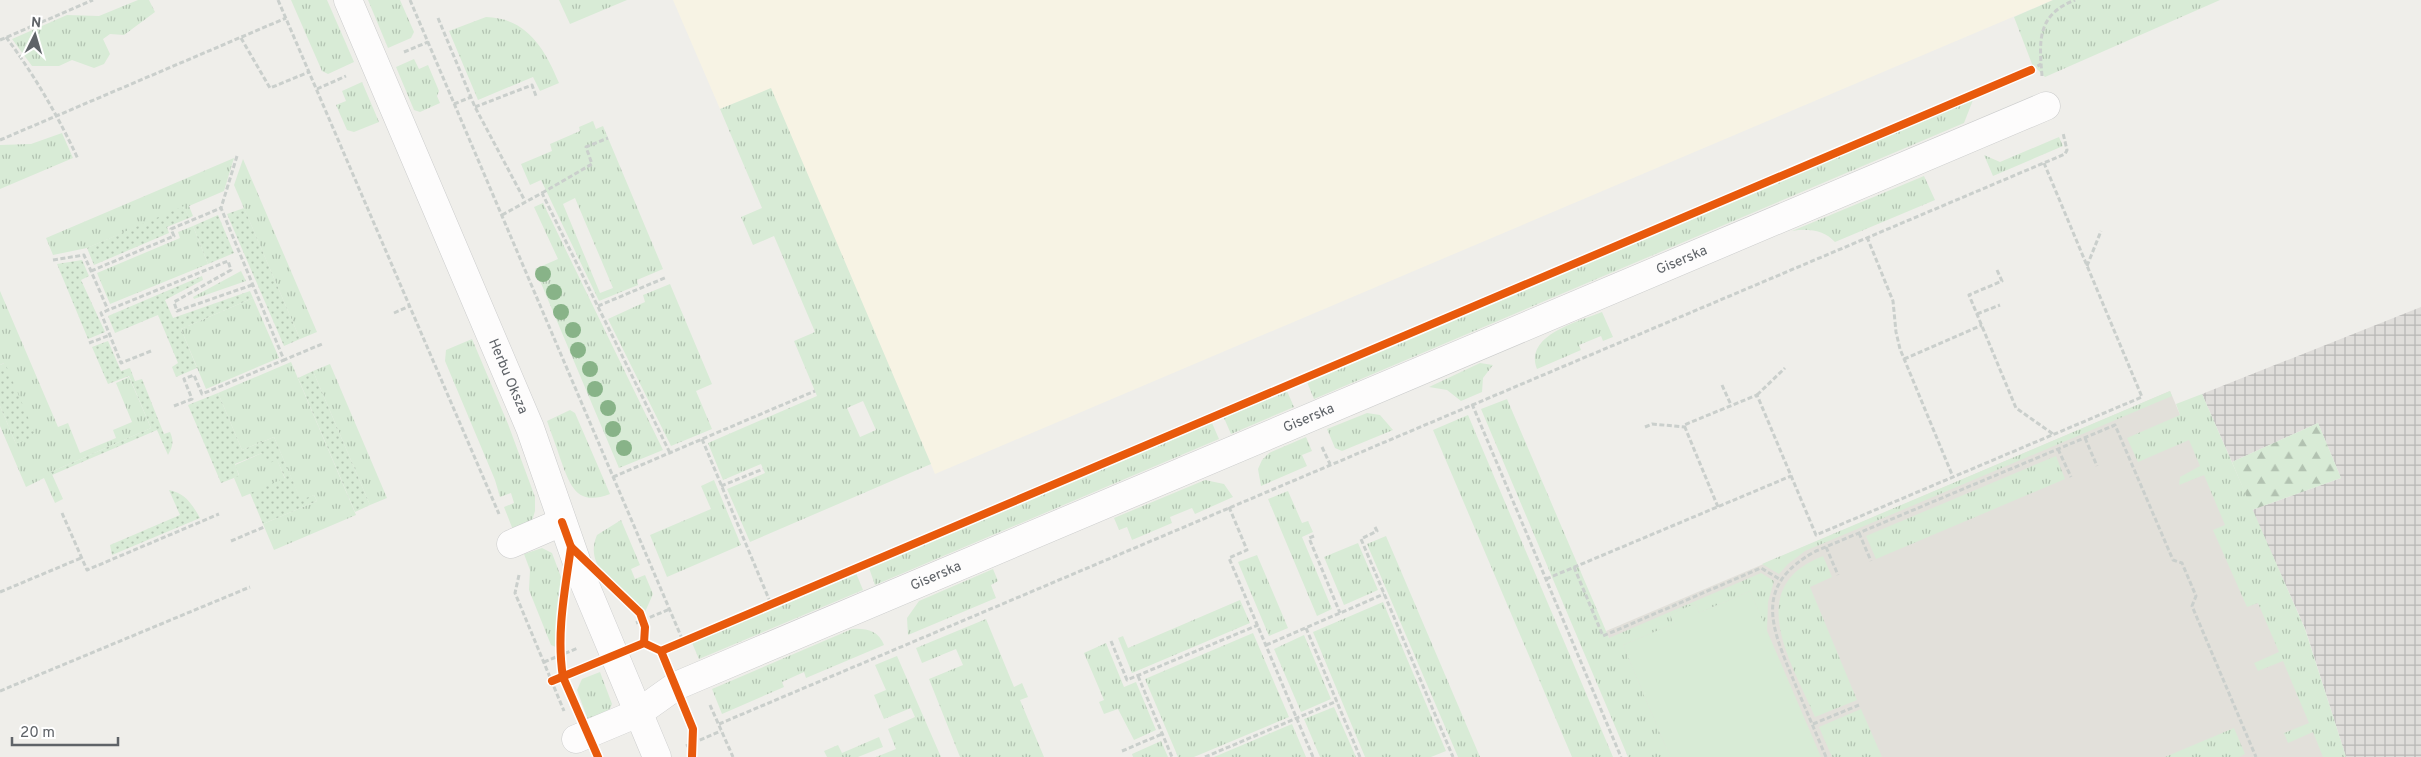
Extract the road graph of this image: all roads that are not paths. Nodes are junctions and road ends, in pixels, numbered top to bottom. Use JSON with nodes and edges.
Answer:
{"nodes":[{"id":1,"x":348,"y":0,"type":"edge"},
{"id":2,"x":2050,"y":105,"type":"road end"},
{"id":3,"x":562,"y":522,"type":"junction"},
{"id":4,"x":516,"y":555,"type":"road end"},
{"id":5,"x":638,"y":713,"type":"junction"},
{"id":6,"x":571,"y":728,"type":"road end"},
{"id":7,"x":669,"y":752,"type":"edge"}],
"edges":[{"from":1,"to":3,"type":"street","name":"Herbu Oksza"},
{"from":2,"to":5,"type":"street","name":"Giserska"},
{"from":3,"to":4,"type":"street"},
{"from":3,"to":5,"type":"street","name":"Herbu Oksza"},
{"from":5,"to":6,"type":"street","name":"Giserska"},
{"from":5,"to":7,"type":"street","name":"Herbu Oksza"}]}
